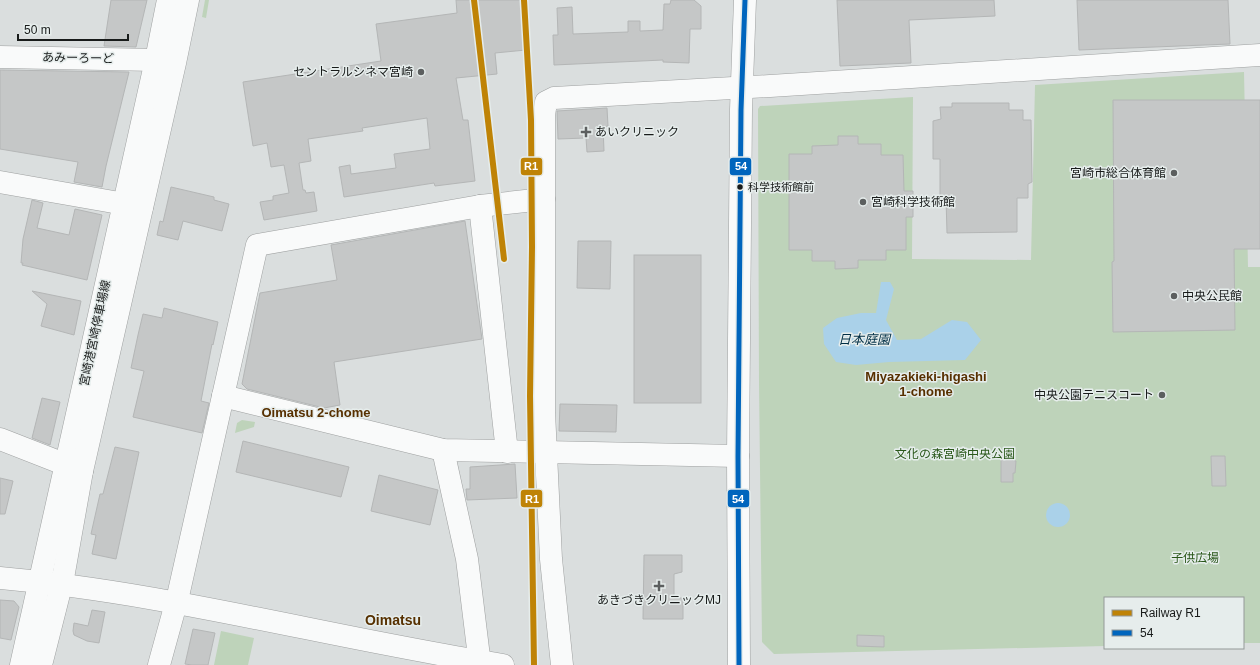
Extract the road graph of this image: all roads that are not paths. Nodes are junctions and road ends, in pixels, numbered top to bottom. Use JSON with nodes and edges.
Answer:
{"nodes":[{"id":1,"x":168,"y":0,"type":"edge"},
{"id":2,"x":188,"y":0,"type":"edge"},
{"id":3,"x":745,"y":0,"type":"edge"},
{"id":4,"x":1260,"y":55,"type":"edge"},
{"id":5,"x":0,"y":57,"type":"edge"},
{"id":6,"x":166,"y":61,"type":"junction"},
{"id":7,"x":741,"y":88,"type":"junction"},
{"id":8,"x":0,"y":182,"type":"edge"},
{"id":9,"x":544,"y":199,"type":"junction"},
{"id":10,"x":133,"y":205,"type":"junction"},
{"id":11,"x":480,"y":206,"type":"junction"},
{"id":12,"x":223,"y":396,"type":"junction"},
{"id":13,"x":0,"y":439,"type":"edge"},
{"id":14,"x":444,"y":450,"type":"junction"},
{"id":15,"x":508,"y":452,"type":"junction"},
{"id":16,"x":546,"y":452,"type":"junction"},
{"id":17,"x":738,"y":456,"type":"junction"},
{"id":18,"x":74,"y":468,"type":"junction"},
{"id":19,"x":0,"y":578,"type":"edge"},
{"id":20,"x":40,"y":582,"type":"junction"},
{"id":21,"x":61,"y":584,"type":"junction"},
{"id":22,"x":176,"y":604,"type":"junction"},
{"id":23,"x":480,"y":663,"type":"edge"},
{"id":24,"x":21,"y":665,"type":"edge"},
{"id":25,"x":41,"y":665,"type":"edge"},
{"id":26,"x":159,"y":665,"type":"edge"},
{"id":27,"x":504,"y":665,"type":"edge"},
{"id":28,"x":562,"y":665,"type":"edge"},
{"id":29,"x":739,"y":665,"type":"edge"}],
"edges":[{"from":1,"to":6,"type":"street","name":"宮崎港宮崎停車場線"},
{"from":2,"to":6,"type":"street","name":"宮崎港宮崎停車場線"},
{"from":3,"to":7,"type":"street"},
{"from":4,"to":7,"type":"street"},
{"from":5,"to":6,"type":"street","name":"あみーろーど"},
{"from":6,"to":10,"type":"street","name":"宮崎港宮崎停車場線"},
{"from":7,"to":9,"type":"street"},
{"from":7,"to":17,"type":"street"},
{"from":8,"to":10,"type":"street"},
{"from":9,"to":11,"type":"street"},
{"from":9,"to":16,"type":"street"},
{"from":10,"to":18,"type":"street","name":"宮崎港宮崎停車場線"},
{"from":11,"to":12,"type":"street"},
{"from":11,"to":15,"type":"street"},
{"from":12,"to":14,"type":"street"},
{"from":12,"to":22,"type":"street"},
{"from":13,"to":18,"type":"street"},
{"from":14,"to":15,"type":"street"},
{"from":14,"to":23,"type":"street"},
{"from":15,"to":16,"type":"street"},
{"from":16,"to":17,"type":"street"},
{"from":16,"to":28,"type":"street"},
{"from":17,"to":29,"type":"street"},
{"from":18,"to":20,"type":"street","name":"宮崎港宮崎停車場線"},
{"from":18,"to":21,"type":"street","name":"宮崎港宮崎停車場線"},
{"from":19,"to":20,"type":"street"},
{"from":20,"to":21,"type":"street"},
{"from":20,"to":24,"type":"street","name":"宮崎港宮崎停車場線"},
{"from":21,"to":22,"type":"street"},
{"from":21,"to":25,"type":"street","name":"宮崎港宮崎停車場線"},
{"from":22,"to":23,"type":"street"},
{"from":22,"to":26,"type":"street"},
{"from":23,"to":27,"type":"street"}]}
